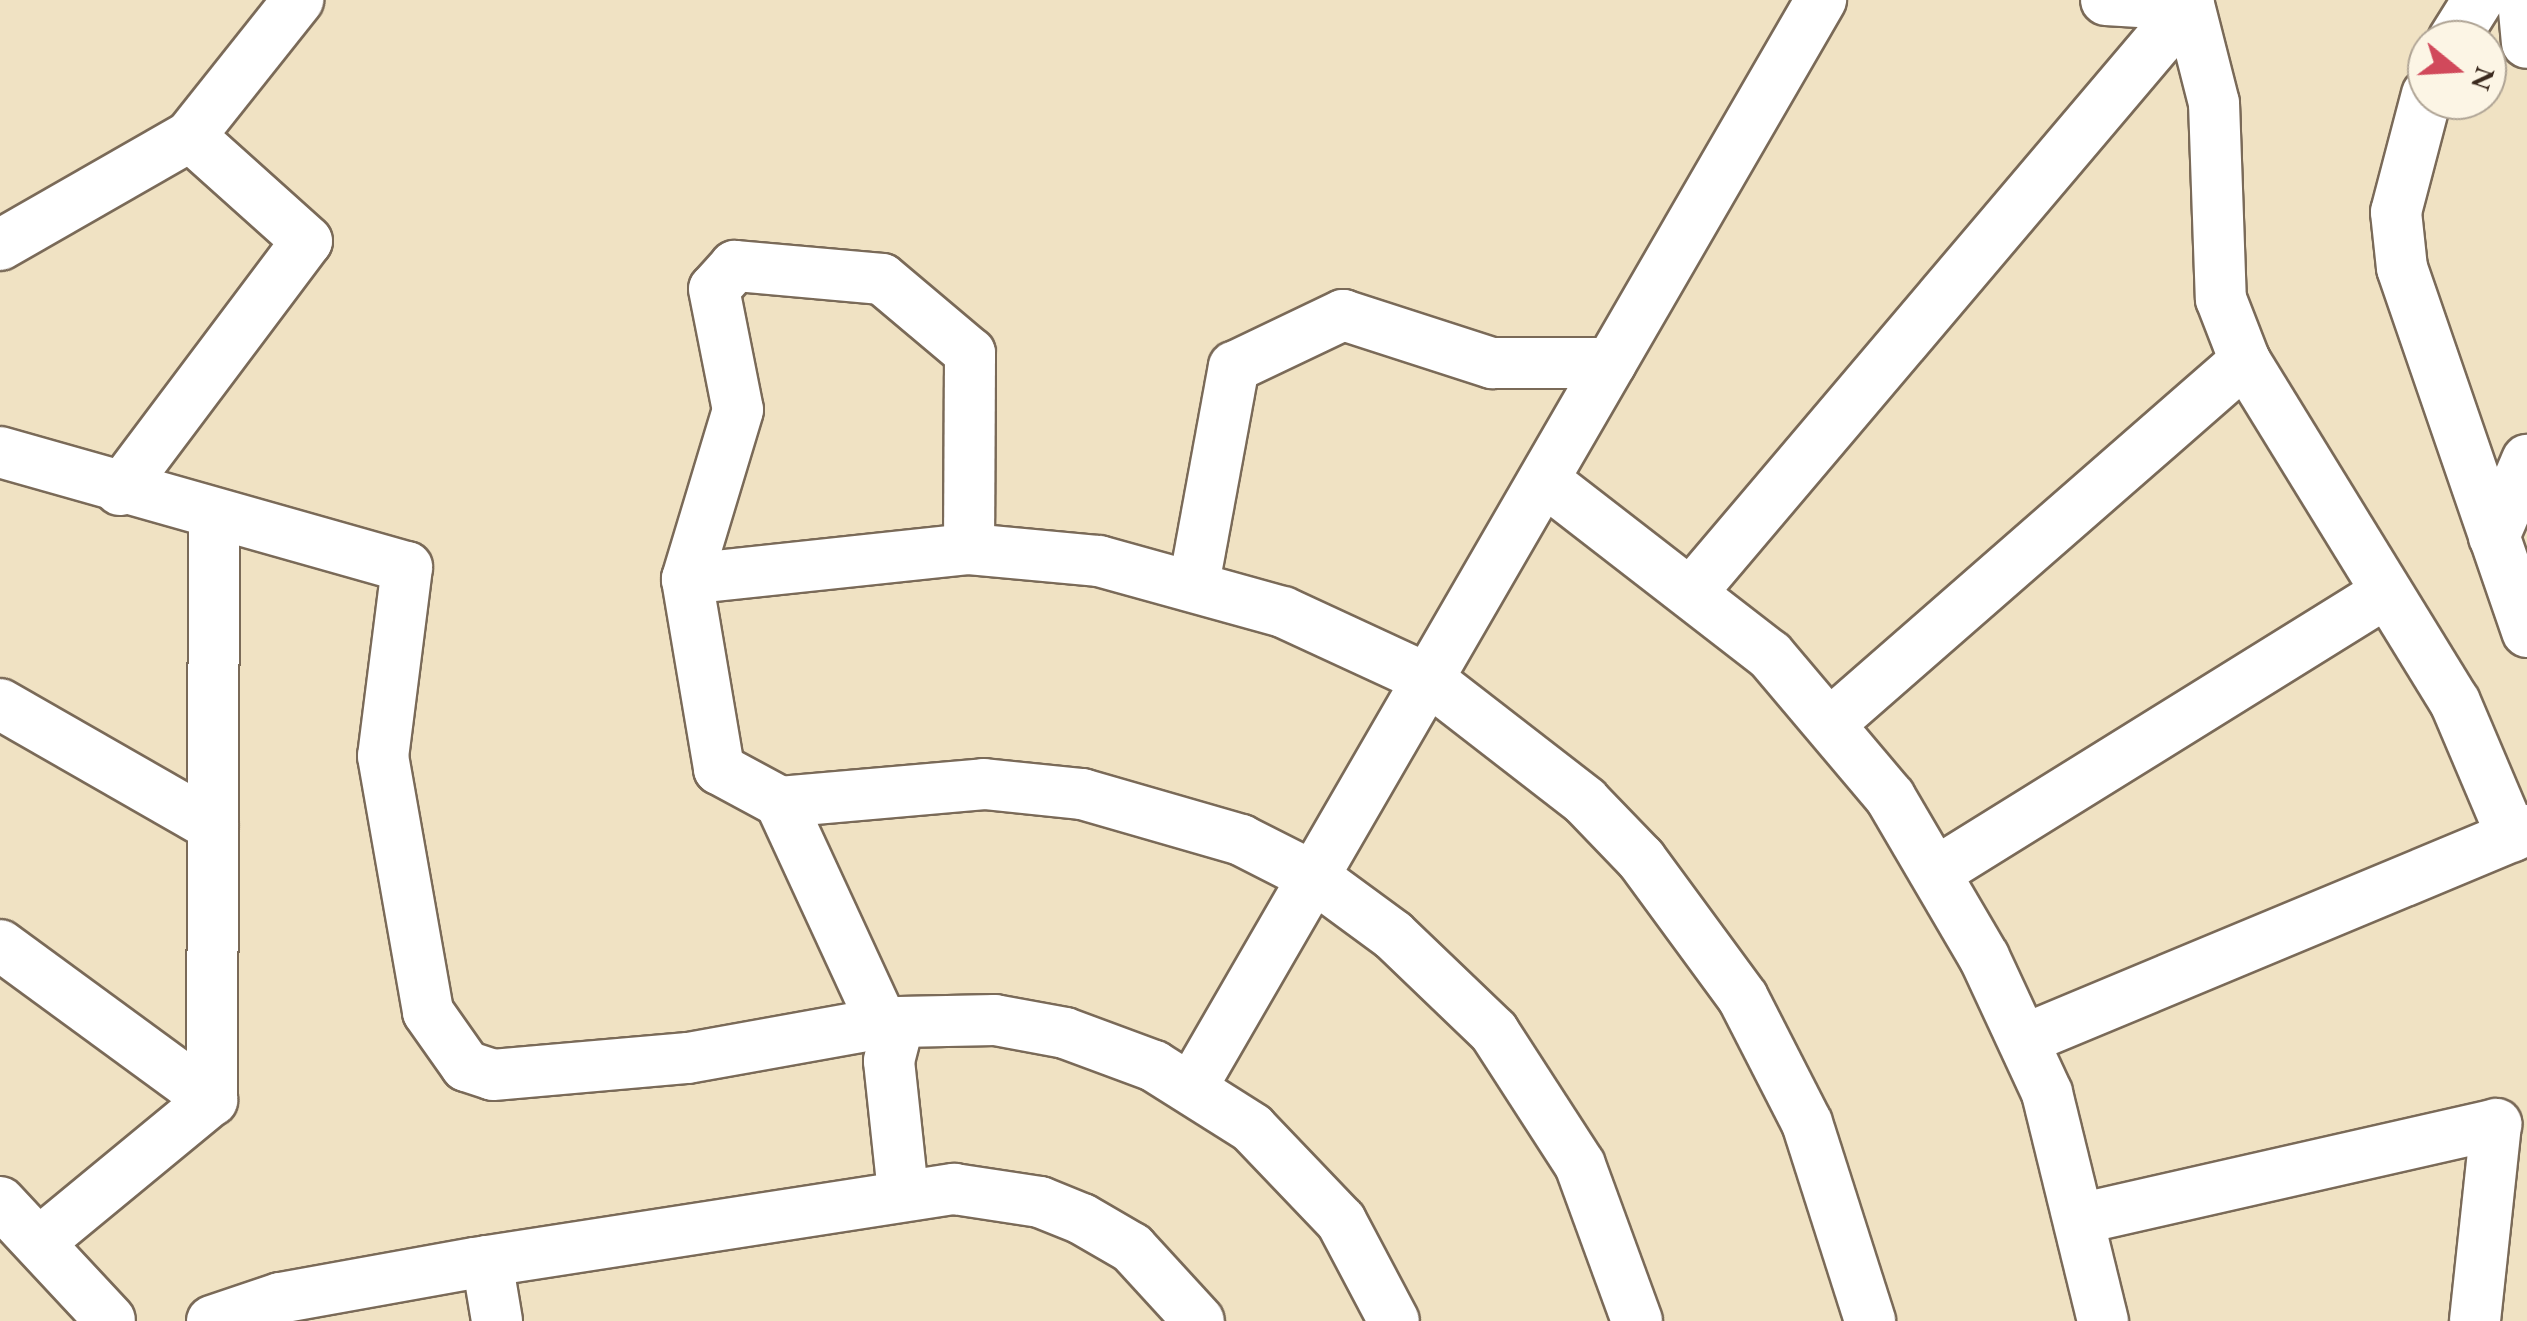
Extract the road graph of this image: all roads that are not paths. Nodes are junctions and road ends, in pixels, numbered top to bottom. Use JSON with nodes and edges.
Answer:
{"nodes":[{"id":1,"x":298,"y":0,"type":"edge"},
{"id":2,"x":1821,"y":0,"type":"edge"},
{"id":3,"x":2106,"y":0,"type":"edge"},
{"id":4,"x":2523,"y":0,"type":"edge"},
{"id":5,"x":2189,"y":4,"type":"junction"},
{"id":6,"x":2527,"y":43,"type":"edge"},
{"id":7,"x":2420,"y":120,"type":"edge"},
{"id":8,"x":190,"y":136,"type":"junction"},
{"id":9,"x":0,"y":246,"type":"edge"},
{"id":10,"x":2245,"y":361,"type":"junction"},
{"id":11,"x":1611,"y":363,"type":"junction"},
{"id":12,"x":0,"y":452,"type":"edge"},
{"id":13,"x":2527,"y":460,"type":"edge"},
{"id":14,"x":1544,"y":480,"type":"junction"},
{"id":15,"x":120,"y":490,"type":"junction"},
{"id":16,"x":214,"y":520,"type":"junction"},
{"id":17,"x":2494,"y":537,"type":"junction"},
{"id":18,"x":969,"y":549,"type":"junction"},
{"id":19,"x":686,"y":579,"type":"junction"},
{"id":20,"x":1194,"y":584,"type":"junction"},
{"id":21,"x":1694,"y":588,"type":"junction"},
{"id":22,"x":2384,"y":594,"type":"junction"},
{"id":23,"x":2527,"y":632,"type":"edge"},
{"id":24,"x":1428,"y":679,"type":"junction"},
{"id":25,"x":0,"y":704,"type":"edge"},
{"id":26,"x":1834,"y":720,"type":"junction"},
{"id":27,"x":780,"y":802,"type":"junction"},
{"id":28,"x":213,"y":826,"type":"junction"},
{"id":29,"x":2520,"y":833,"type":"edge"},
{"id":30,"x":1938,"y":871,"type":"junction"},
{"id":31,"x":1314,"y":877,"type":"junction"},
{"id":32,"x":0,"y":945,"type":"edge"},
{"id":33,"x":885,"y":1030,"type":"junction"},
{"id":34,"x":2023,"y":1040,"type":"junction"},
{"id":35,"x":1193,"y":1086,"type":"junction"},
{"id":36,"x":212,"y":1100,"type":"junction"},
{"id":37,"x":902,"y":1192,"type":"junction"},
{"id":38,"x":0,"y":1202,"type":"edge"},
{"id":39,"x":2083,"y":1218,"type":"junction"},
{"id":40,"x":42,"y":1240,"type":"junction"},
{"id":41,"x":487,"y":1261,"type":"junction"},
{"id":42,"x":110,"y":1320,"type":"edge"},
{"id":43,"x":212,"y":1321,"type":"edge"},
{"id":44,"x":497,"y":1321,"type":"edge"},
{"id":45,"x":1198,"y":1321,"type":"edge"},
{"id":46,"x":1394,"y":1321,"type":"edge"},
{"id":47,"x":1638,"y":1321,"type":"edge"},
{"id":48,"x":1870,"y":1321,"type":"edge"},
{"id":49,"x":2102,"y":1321,"type":"edge"},
{"id":50,"x":2476,"y":1321,"type":"edge"}],
"edges":[{"from":1,"to":8,"type":"street"},
{"from":2,"to":11,"type":"street"},
{"from":3,"to":5,"type":"street"},
{"from":4,"to":6,"type":"street"},
{"from":5,"to":10,"type":"street"},
{"from":5,"to":21,"type":"street"},
{"from":7,"to":17,"type":"street"},
{"from":8,"to":9,"type":"street"},
{"from":8,"to":15,"type":"street"},
{"from":10,"to":22,"type":"street"},
{"from":10,"to":26,"type":"street"},
{"from":11,"to":14,"type":"street"},
{"from":11,"to":20,"type":"street"},
{"from":12,"to":15,"type":"street"},
{"from":13,"to":17,"type":"street"},
{"from":14,"to":21,"type":"street"},
{"from":14,"to":24,"type":"street"},
{"from":15,"to":16,"type":"street"},
{"from":16,"to":28,"type":"street"},
{"from":16,"to":33,"type":"street"},
{"from":17,"to":23,"type":"street"},
{"from":18,"to":19,"type":"street"},
{"from":18,"to":19,"type":"street"},
{"from":18,"to":20,"type":"street"},
{"from":19,"to":27,"type":"street"},
{"from":20,"to":24,"type":"street"},
{"from":21,"to":26,"type":"street"},
{"from":22,"to":29,"type":"street"},
{"from":22,"to":30,"type":"street"},
{"from":24,"to":31,"type":"street"},
{"from":24,"to":48,"type":"street"},
{"from":25,"to":28,"type":"street"},
{"from":26,"to":30,"type":"street"},
{"from":27,"to":31,"type":"street"},
{"from":27,"to":33,"type":"street"},
{"from":28,"to":36,"type":"street"},
{"from":29,"to":34,"type":"street"},
{"from":30,"to":34,"type":"street"},
{"from":31,"to":35,"type":"street"},
{"from":31,"to":47,"type":"street"},
{"from":32,"to":36,"type":"street"},
{"from":33,"to":35,"type":"street"},
{"from":33,"to":37,"type":"street"},
{"from":34,"to":39,"type":"street"},
{"from":35,"to":46,"type":"street"},
{"from":36,"to":40,"type":"street"},
{"from":37,"to":41,"type":"street"},
{"from":37,"to":45,"type":"street"},
{"from":38,"to":40,"type":"street"},
{"from":39,"to":49,"type":"street"},
{"from":39,"to":50,"type":"street"},
{"from":40,"to":42,"type":"street"},
{"from":41,"to":43,"type":"street"},
{"from":41,"to":44,"type":"street"}]}
